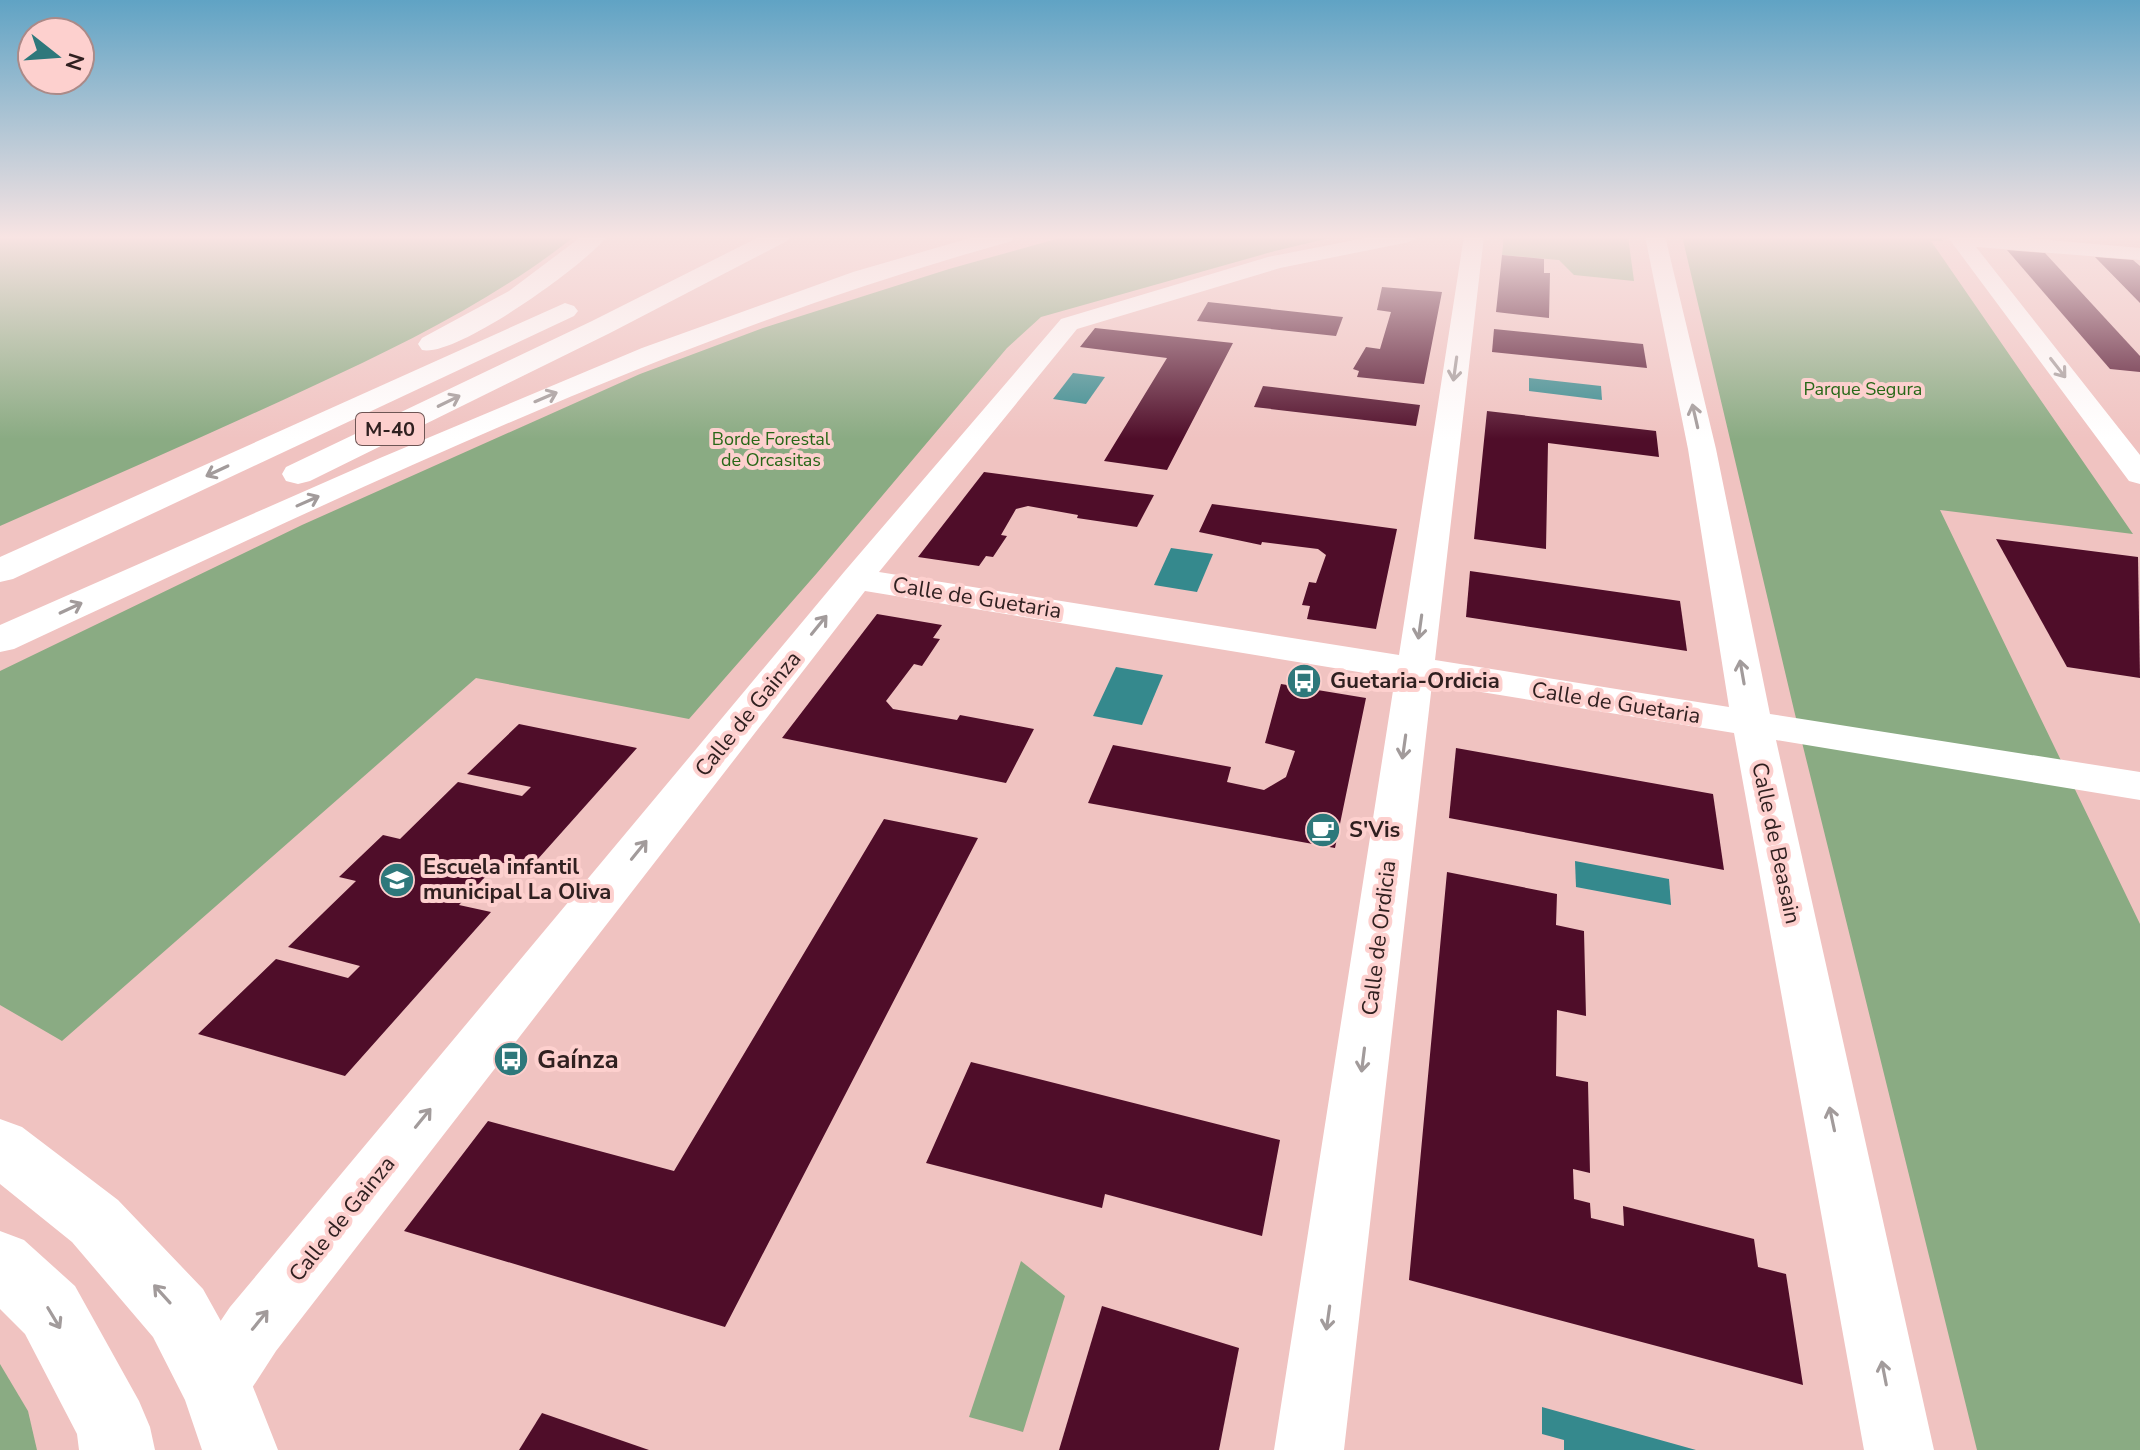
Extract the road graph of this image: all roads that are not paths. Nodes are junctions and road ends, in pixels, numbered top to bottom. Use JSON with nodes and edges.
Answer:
{"nodes":[{"id":1,"x":501,"y":304,"type":"edge"},
{"id":2,"x":578,"y":304,"type":"edge"},
{"id":3,"x":647,"y":304,"type":"edge"},
{"id":4,"x":786,"y":304,"type":"edge"},
{"id":5,"x":1137,"y":304,"type":"edge"},
{"id":6,"x":1465,"y":304,"type":"edge"},
{"id":7,"x":1670,"y":304,"type":"edge"},
{"id":8,"x":2008,"y":304,"type":"edge"},
{"id":9,"x":2097,"y":419,"type":"junction"},
{"id":10,"x":2140,"y":423,"type":"edge"},
{"id":11,"x":2140,"y":475,"type":"edge"},
{"id":12,"x":0,"y":541,"type":"edge"},
{"id":13,"x":0,"y":571,"type":"edge"},
{"id":14,"x":856,"y":579,"type":"junction"},
{"id":15,"x":0,"y":617,"type":"edge"},
{"id":16,"x":0,"y":640,"type":"edge"},
{"id":17,"x":1414,"y":670,"type":"junction"},
{"id":18,"x":1752,"y":724,"type":"junction"},
{"id":19,"x":2134,"y":796,"type":"edge"},
{"id":20,"x":0,"y":1146,"type":"edge"},
{"id":21,"x":0,"y":1263,"type":"edge"},
{"id":22,"x":228,"y":1417,"type":"edge"},
{"id":23,"x":117,"y":1450,"type":"edge"},
{"id":24,"x":1309,"y":1450,"type":"edge"},
{"id":25,"x":1899,"y":1450,"type":"edge"}],
"edges":[{"from":1,"to":12,"type":"main road"},
{"from":2,"to":13,"type":"main road","number":"M-40","one_way":true},
{"from":15,"to":3,"type":"main road","number":"M-40","one_way":true},
{"from":16,"to":4,"type":"main road","one_way":true},
{"from":5,"to":14,"type":"street","name":"Calle de Gainza"},
{"from":6,"to":17,"type":"street","name":"Calle de Ordicia","one_way":true},
{"from":18,"to":7,"type":"street","name":"Calle de Beasain","one_way":true},
{"from":8,"to":9,"type":"street","one_way":true},
{"from":9,"to":10,"type":"street"},
{"from":9,"to":11,"type":"street"},
{"from":14,"to":17,"type":"street","name":"Calle de Guetaria"},
{"from":22,"to":14,"type":"street","name":"Calle de Gainza","one_way":true},
{"from":17,"to":18,"type":"street","name":"Calle de Guetaria"},
{"from":17,"to":24,"type":"street","name":"Calle de Ordicia","one_way":true},
{"from":18,"to":19,"type":"street","name":"Calle de Guetaria"},
{"from":25,"to":18,"type":"street","name":"Calle de Beasain","one_way":true},
{"from":22,"to":20,"type":"main road","one_way":true},
{"from":21,"to":23,"type":"main road","one_way":true}]}
